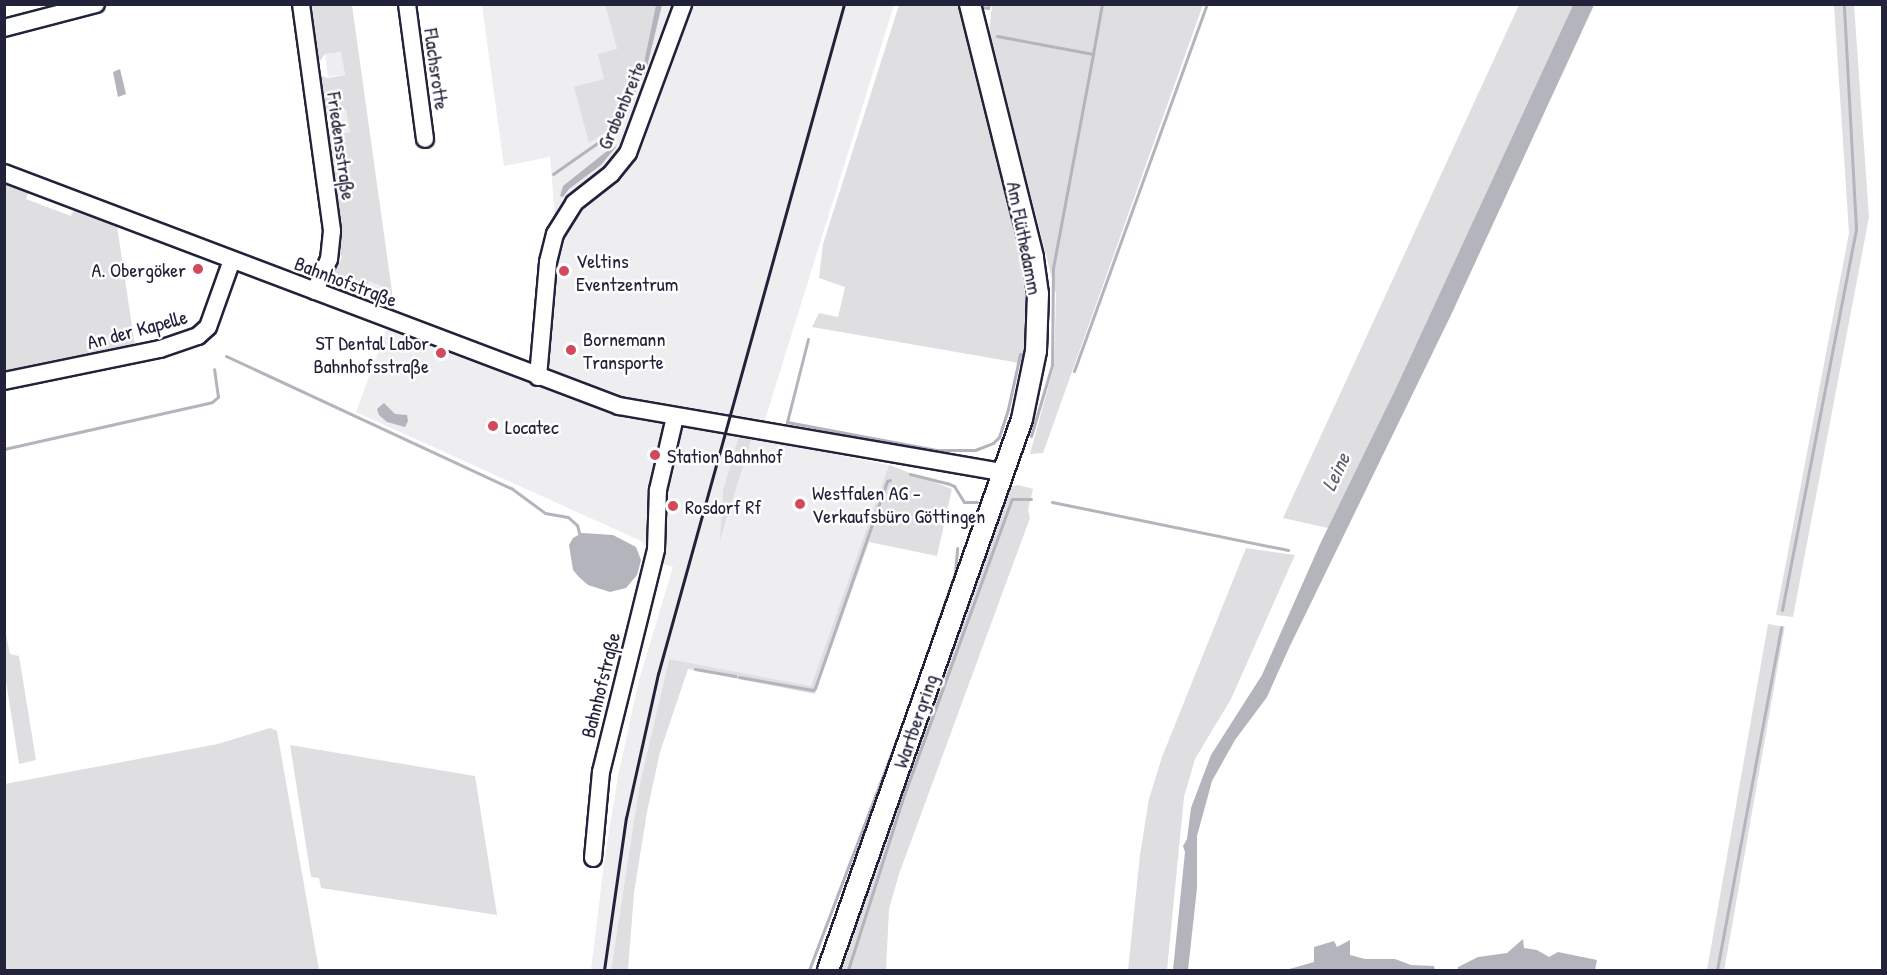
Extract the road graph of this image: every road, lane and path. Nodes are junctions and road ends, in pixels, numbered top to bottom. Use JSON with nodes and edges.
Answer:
{"nodes":[{"id":1,"x":96,"y":4,"type":"edge"},
{"id":2,"x":301,"y":4,"type":"edge"},
{"id":3,"x":407,"y":4,"type":"edge"},
{"id":4,"x":683,"y":4,"type":"edge"},
{"id":5,"x":970,"y":4,"type":"edge"},
{"id":6,"x":4,"y":28,"type":"edge"},
{"id":7,"x":425,"y":139,"type":"dead end"},
{"id":8,"x":4,"y":173,"type":"edge"},
{"id":9,"x":232,"y":260,"type":"junction"},
{"id":10,"x":315,"y":291,"type":"junction"},
{"id":11,"x":538,"y":377,"type":"junction"},
{"id":12,"x":4,"y":381,"type":"edge"},
{"id":13,"x":675,"y":417,"type":"junction"},
{"id":14,"x":1003,"y":472,"type":"junction"},
{"id":15,"x":593,"y":858,"type":"dead end"},
{"id":16,"x":828,"y":970,"type":"edge"}],
"edges":[{"from":1,"to":6,"type":"street"},
{"from":2,"to":10,"type":"street","name":"Friedensstraße"},
{"from":3,"to":7,"type":"street","name":"Flachsrotte"},
{"from":4,"to":11,"type":"street","name":"Grabenbreite"},
{"from":5,"to":14,"type":"main road","name":"Am Flüthedamm"},
{"from":8,"to":9,"type":"street","name":"Bahnhofstraße"},
{"from":9,"to":10,"type":"street","name":"Bahnhofstraße"},
{"from":9,"to":12,"type":"street","name":"An der Kapelle"},
{"from":10,"to":11,"type":"street","name":"Bahnhofstraße"},
{"from":11,"to":13,"type":"street","name":"Bahnhofstraße"},
{"from":13,"to":14,"type":"street","name":"Bahnhofstraße"},
{"from":13,"to":15,"type":"street","name":"Bahnhofstraße"},
{"from":14,"to":16,"type":"main road","name":"Wartbergring"}]}
